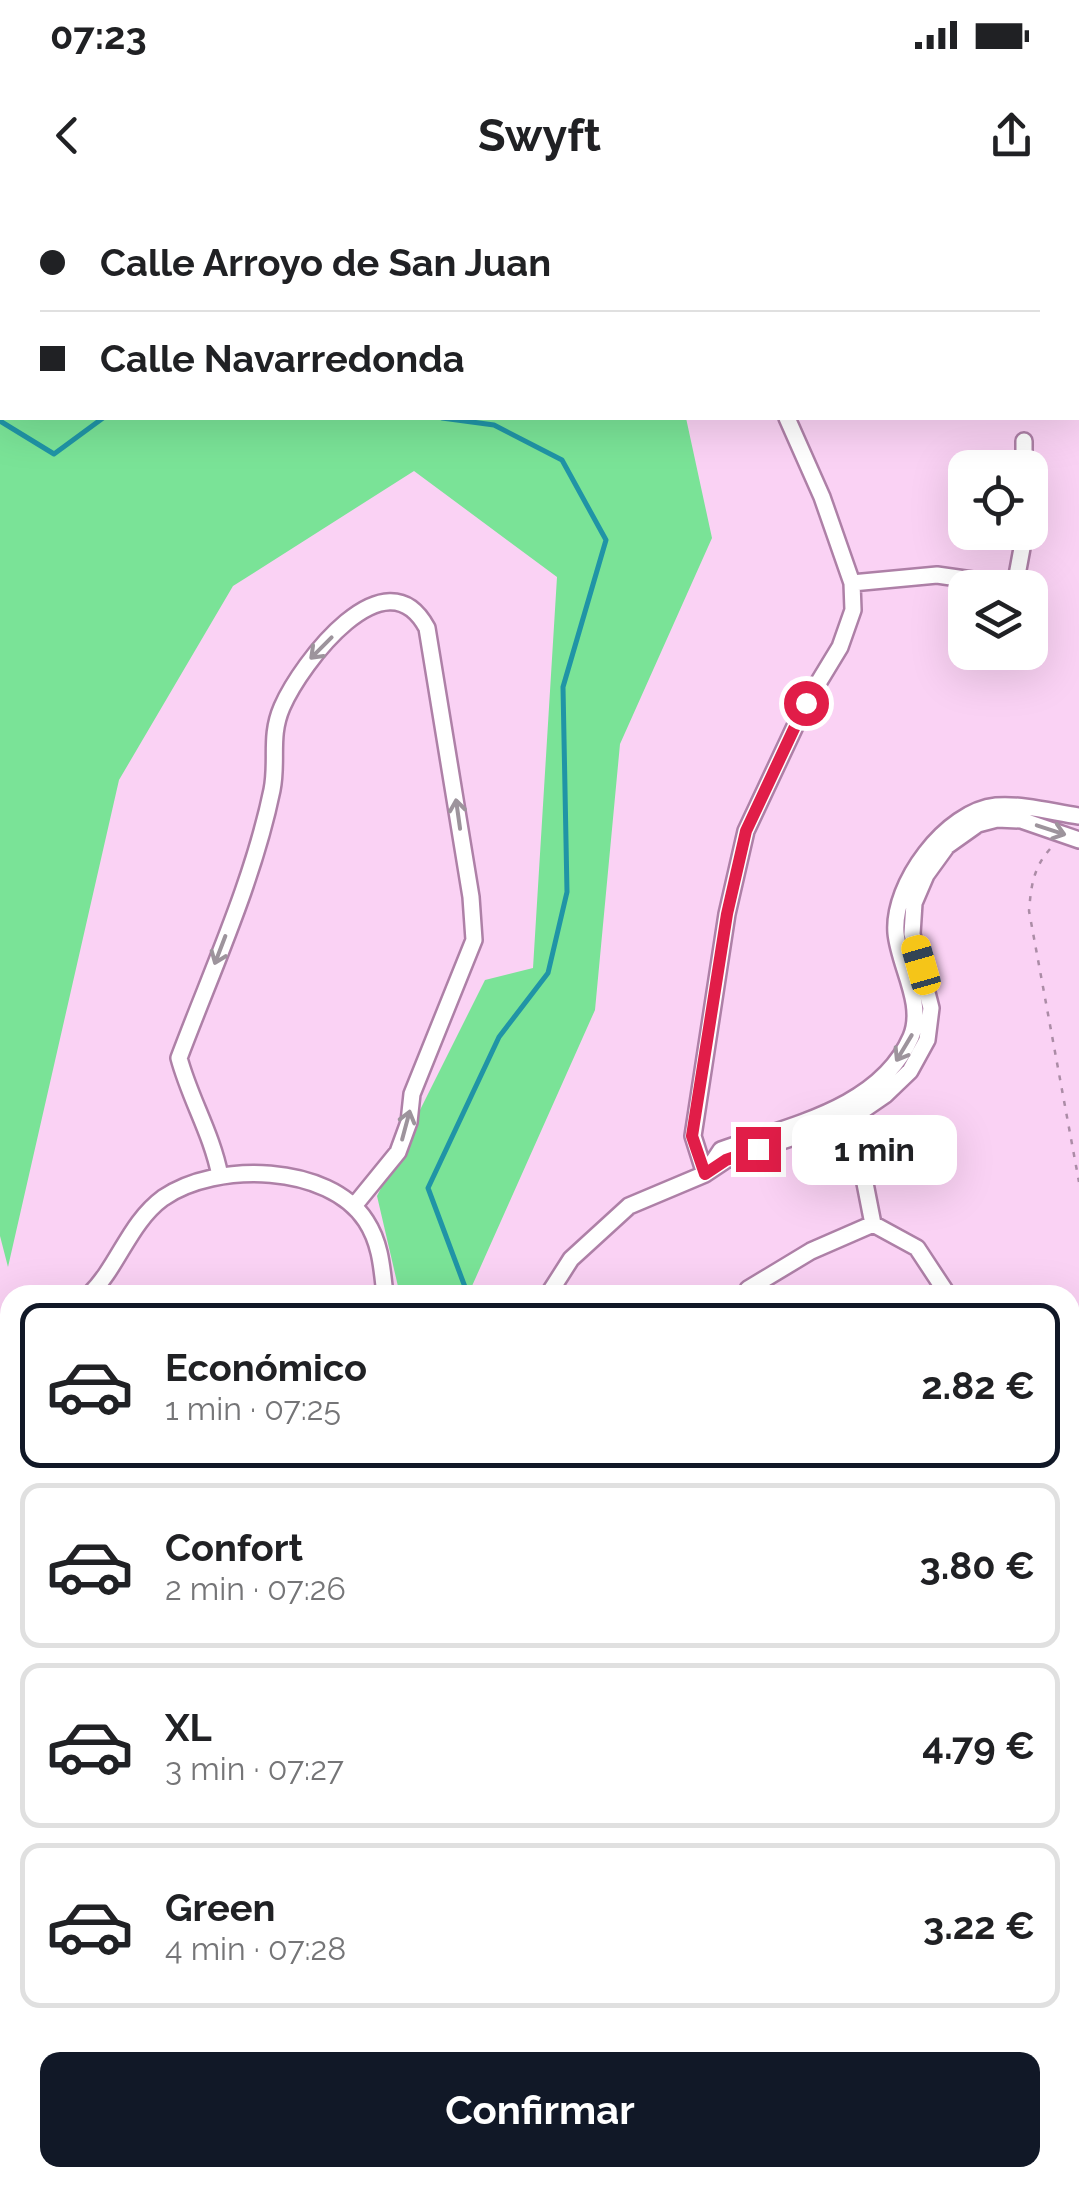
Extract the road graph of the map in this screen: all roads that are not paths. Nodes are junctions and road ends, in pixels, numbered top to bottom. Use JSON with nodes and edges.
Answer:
{"nodes":[{"id":1,"x":787,"y":420,"type":"edge"},
{"id":2,"x":1024,"y":441,"type":"dead end"},
{"id":3,"x":1024,"y":450,"type":"edge"},
{"id":4,"x":1022,"y":550,"type":"edge"},
{"id":5,"x":852,"y":584,"type":"junction"},
{"id":6,"x":1079,"y":816,"type":"edge"},
{"id":7,"x":1072,"y":837,"type":"edge"},
{"id":8,"x":850,"y":1110,"type":"junction"},
{"id":9,"x":705,"y":1174,"type":"junction"},
{"id":10,"x":220,"y":1176,"type":"junction"},
{"id":11,"x":354,"y":1206,"type":"junction"},
{"id":12,"x":873,"y":1224,"type":"junction"},
{"id":13,"x":109,"y":1285,"type":"edge"},
{"id":14,"x":384,"y":1285,"type":"edge"},
{"id":15,"x":554,"y":1285,"type":"edge"},
{"id":16,"x":755,"y":1285,"type":"edge"},
{"id":17,"x":941,"y":1285,"type":"edge"}],
"edges":[{"from":1,"to":5,"type":"street"},
{"from":2,"to":3,"type":"street"},
{"from":4,"to":5,"type":"street"},
{"from":5,"to":9,"type":"street"},
{"from":6,"to":8,"type":"street","one_way":true},
{"from":8,"to":7,"type":"street","one_way":true},
{"from":8,"to":9,"type":"street"},
{"from":8,"to":12,"type":"street"},
{"from":9,"to":15,"type":"street"},
{"from":10,"to":11,"type":"street"},
{"from":11,"to":10,"type":"street","one_way":true},
{"from":10,"to":13,"type":"street"},
{"from":11,"to":14,"type":"street"},
{"from":12,"to":16,"type":"street"},
{"from":12,"to":17,"type":"street"}]}
